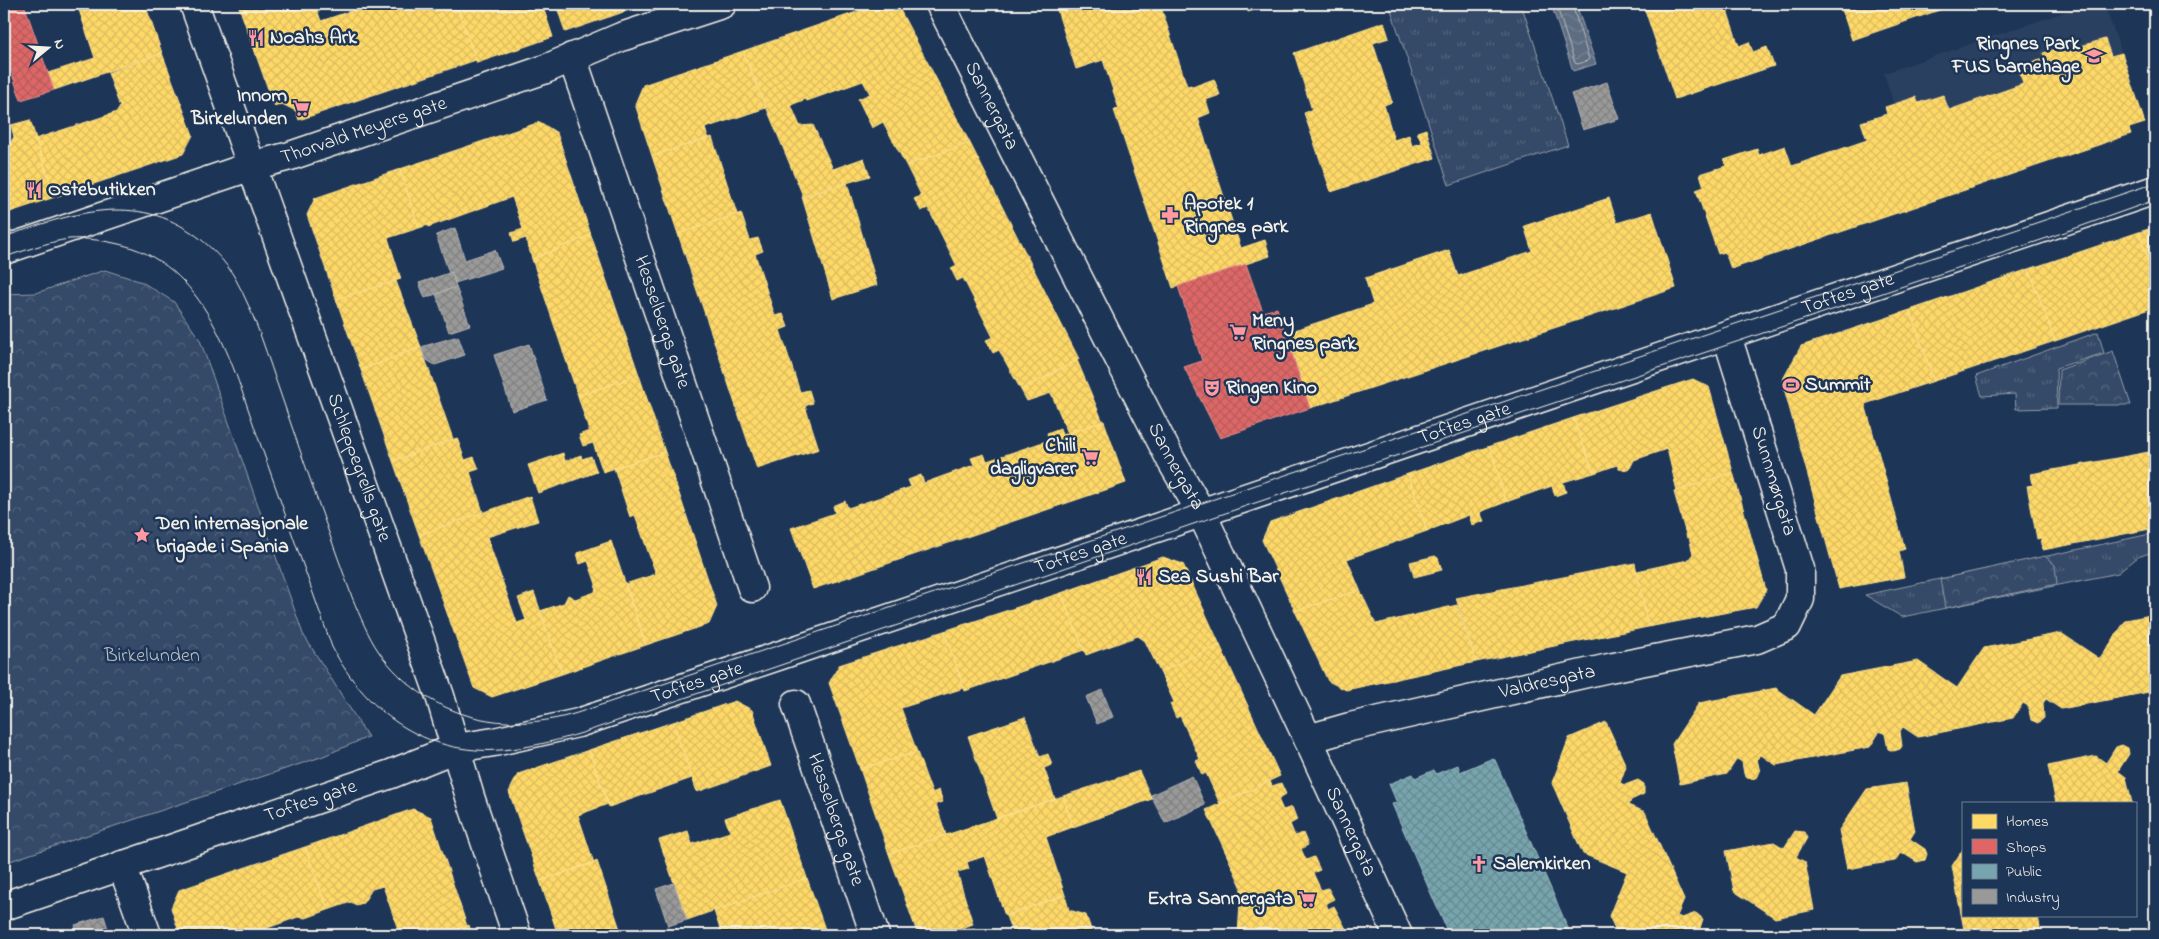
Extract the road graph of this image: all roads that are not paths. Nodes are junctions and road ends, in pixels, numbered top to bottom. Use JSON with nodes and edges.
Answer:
{"nodes":[{"id":1,"x":194,"y":4,"type":"edge"},
{"id":2,"x":722,"y":4,"type":"edge"},
{"id":3,"x":940,"y":4,"type":"edge"},
{"id":4,"x":572,"y":57,"type":"junction"},
{"id":5,"x":252,"y":166,"type":"junction"},
{"id":6,"x":2155,"y":190,"type":"edge"},
{"id":7,"x":4,"y":250,"type":"edge"},
{"id":8,"x":1727,"y":336,"type":"junction"},
{"id":9,"x":1201,"y":512,"type":"junction"},
{"id":10,"x":752,"y":588,"type":"dead end"},
{"id":11,"x":1787,"y":626,"type":"joint"},
{"id":12,"x":796,"y":704,"type":"dead end"},
{"id":13,"x":1308,"y":738,"type":"junction"},
{"id":14,"x":456,"y":748,"type":"junction"},
{"id":15,"x":122,"y":865,"type":"junction"},
{"id":16,"x":4,"y":906,"type":"edge"},
{"id":17,"x":147,"y":935,"type":"edge"},
{"id":18,"x":518,"y":935,"type":"edge"},
{"id":19,"x":875,"y":935,"type":"edge"},
{"id":20,"x":1398,"y":935,"type":"edge"}],
"edges":[{"from":1,"to":5,"type":"street","name":"Schleppegrells gate"},
{"from":2,"to":4,"type":"street","name":"Thorvald Meyers gate"},
{"from":3,"to":9,"type":"street","name":"Sannergata"},
{"from":4,"to":5,"type":"street","name":"Thorvald Meyers gate"},
{"from":4,"to":10,"type":"street","name":"Hesselbergs gate"},
{"from":5,"to":7,"type":"street","name":"Thorvald Meyers gate"},
{"from":5,"to":14,"type":"street","name":"Schleppegrells gate"},
{"from":6,"to":8,"type":"street","name":"Toftes gate"},
{"from":8,"to":9,"type":"street","name":"Toftes gate"},
{"from":8,"to":11,"type":"street","name":"Sunnmørgata"},
{"from":9,"to":13,"type":"street","name":"Sannergata"},
{"from":9,"to":14,"type":"street","name":"Toftes gate"},
{"from":11,"to":13,"type":"street","name":"Valdresgata"},
{"from":12,"to":19,"type":"street","name":"Hesselbergs gate"},
{"from":13,"to":20,"type":"street","name":"Sannergata"},
{"from":14,"to":15,"type":"street","name":"Toftes gate"},
{"from":14,"to":18,"type":"street","name":"Schleppegrells gate"},
{"from":15,"to":16,"type":"street","name":"Toftes gate"},
{"from":15,"to":17,"type":"street"}]}
